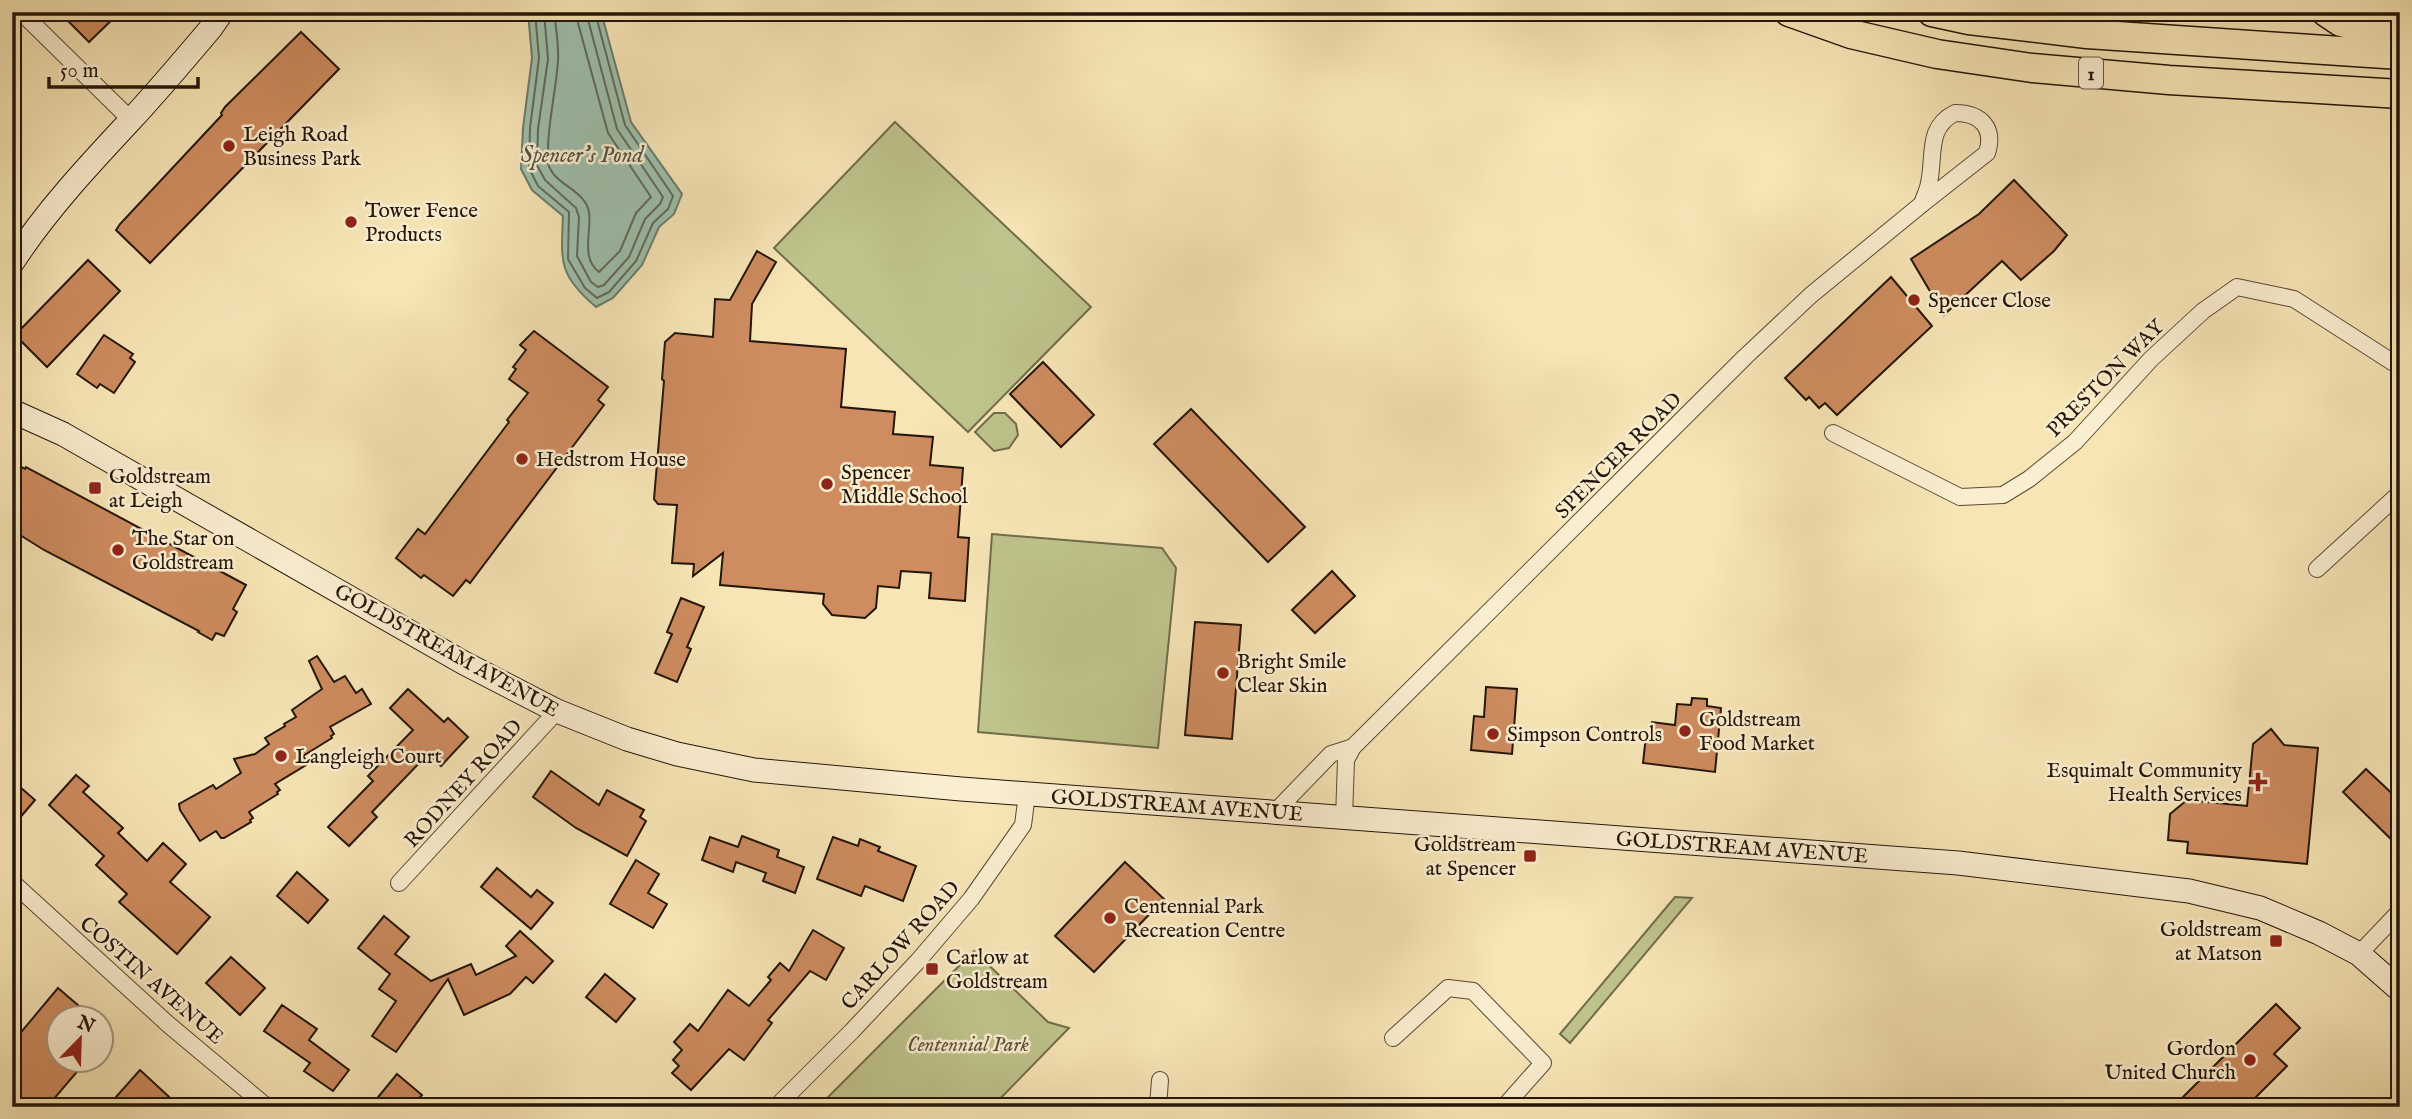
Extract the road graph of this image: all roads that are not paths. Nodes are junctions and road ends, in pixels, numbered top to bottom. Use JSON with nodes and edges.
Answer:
{"nodes":[{"id":1,"x":222,"y":12,"type":"edge"},
{"id":2,"x":1789,"y":12,"type":"edge"},
{"id":3,"x":1932,"y":12,"type":"edge"},
{"id":4,"x":2326,"y":12,"type":"edge"},
{"id":5,"x":22,"y":17,"type":"edge"},
{"id":6,"x":2400,"y":38,"type":"edge"},
{"id":7,"x":2400,"y":55,"type":"edge"},
{"id":8,"x":2400,"y":94,"type":"edge"},
{"id":9,"x":131,"y":120,"type":"junction"},
{"id":10,"x":1922,"y":204,"type":"junction"},
{"id":11,"x":12,"y":263,"type":"edge"},
{"id":12,"x":2400,"y":367,"type":"edge"},
{"id":13,"x":12,"y":411,"type":"edge"},
{"id":14,"x":1833,"y":433,"type":"dead end"},
{"id":15,"x":2400,"y":493,"type":"edge"},
{"id":16,"x":2317,"y":569,"type":"dead end"},
{"id":17,"x":557,"y":711,"type":"junction"},
{"id":18,"x":1353,"y":747,"type":"junction"},
{"id":19,"x":1027,"y":794,"type":"junction"},
{"id":20,"x":1275,"y":812,"type":"junction"},
{"id":21,"x":1344,"y":818,"type":"junction"},
{"id":22,"x":12,"y":882,"type":"edge"},
{"id":23,"x":400,"y":883,"type":"dead end"},
{"id":24,"x":2400,"y":911,"type":"edge"},
{"id":25,"x":2359,"y":954,"type":"junction"},
{"id":26,"x":2400,"y":990,"type":"edge"},
{"id":27,"x":1394,"y":1038,"type":"dead end"},
{"id":28,"x":1160,"y":1080,"type":"dead end"},
{"id":29,"x":267,"y":1107,"type":"edge"},
{"id":30,"x":776,"y":1107,"type":"edge"},
{"id":31,"x":1158,"y":1107,"type":"edge"},
{"id":32,"x":1504,"y":1107,"type":"edge"}],
"edges":[{"from":1,"to":9,"type":"main road"},
{"from":2,"to":8,"type":"highway","number":"1"},
{"from":3,"to":7,"type":"highway","number":"1"},
{"from":4,"to":6,"type":"highway"},
{"from":5,"to":9,"type":"street"},
{"from":9,"to":11,"type":"main road"},
{"from":10,"to":10,"type":"street","name":"SPENCER ROAD"},
{"from":10,"to":18,"type":"street","name":"SPENCER ROAD"},
{"from":12,"to":14,"type":"street","name":"PRESTON WAY"},
{"from":13,"to":17,"type":"main road","name":"GOLDSTREAM AVENUE"},
{"from":15,"to":16,"type":"street"},
{"from":17,"to":19,"type":"main road","name":"GOLDSTREAM AVENUE"},
{"from":17,"to":23,"type":"street","name":"RODNEY ROAD"},
{"from":18,"to":20,"type":"street","name":"SPENCER ROAD"},
{"from":18,"to":21,"type":"street"},
{"from":19,"to":20,"type":"main road","name":"GOLDSTREAM AVENUE"},
{"from":19,"to":30,"type":"street","name":"CARLOW ROAD"},
{"from":20,"to":21,"type":"main road","name":"GOLDSTREAM AVENUE"},
{"from":21,"to":25,"type":"main road","name":"GOLDSTREAM AVENUE"},
{"from":22,"to":29,"type":"street","name":"COSTIN AVENUE"},
{"from":24,"to":25,"type":"street"},
{"from":25,"to":26,"type":"main road","name":"GOLDSTREAM AVENUE"},
{"from":27,"to":32,"type":"street"},
{"from":28,"to":31,"type":"street"}]}
